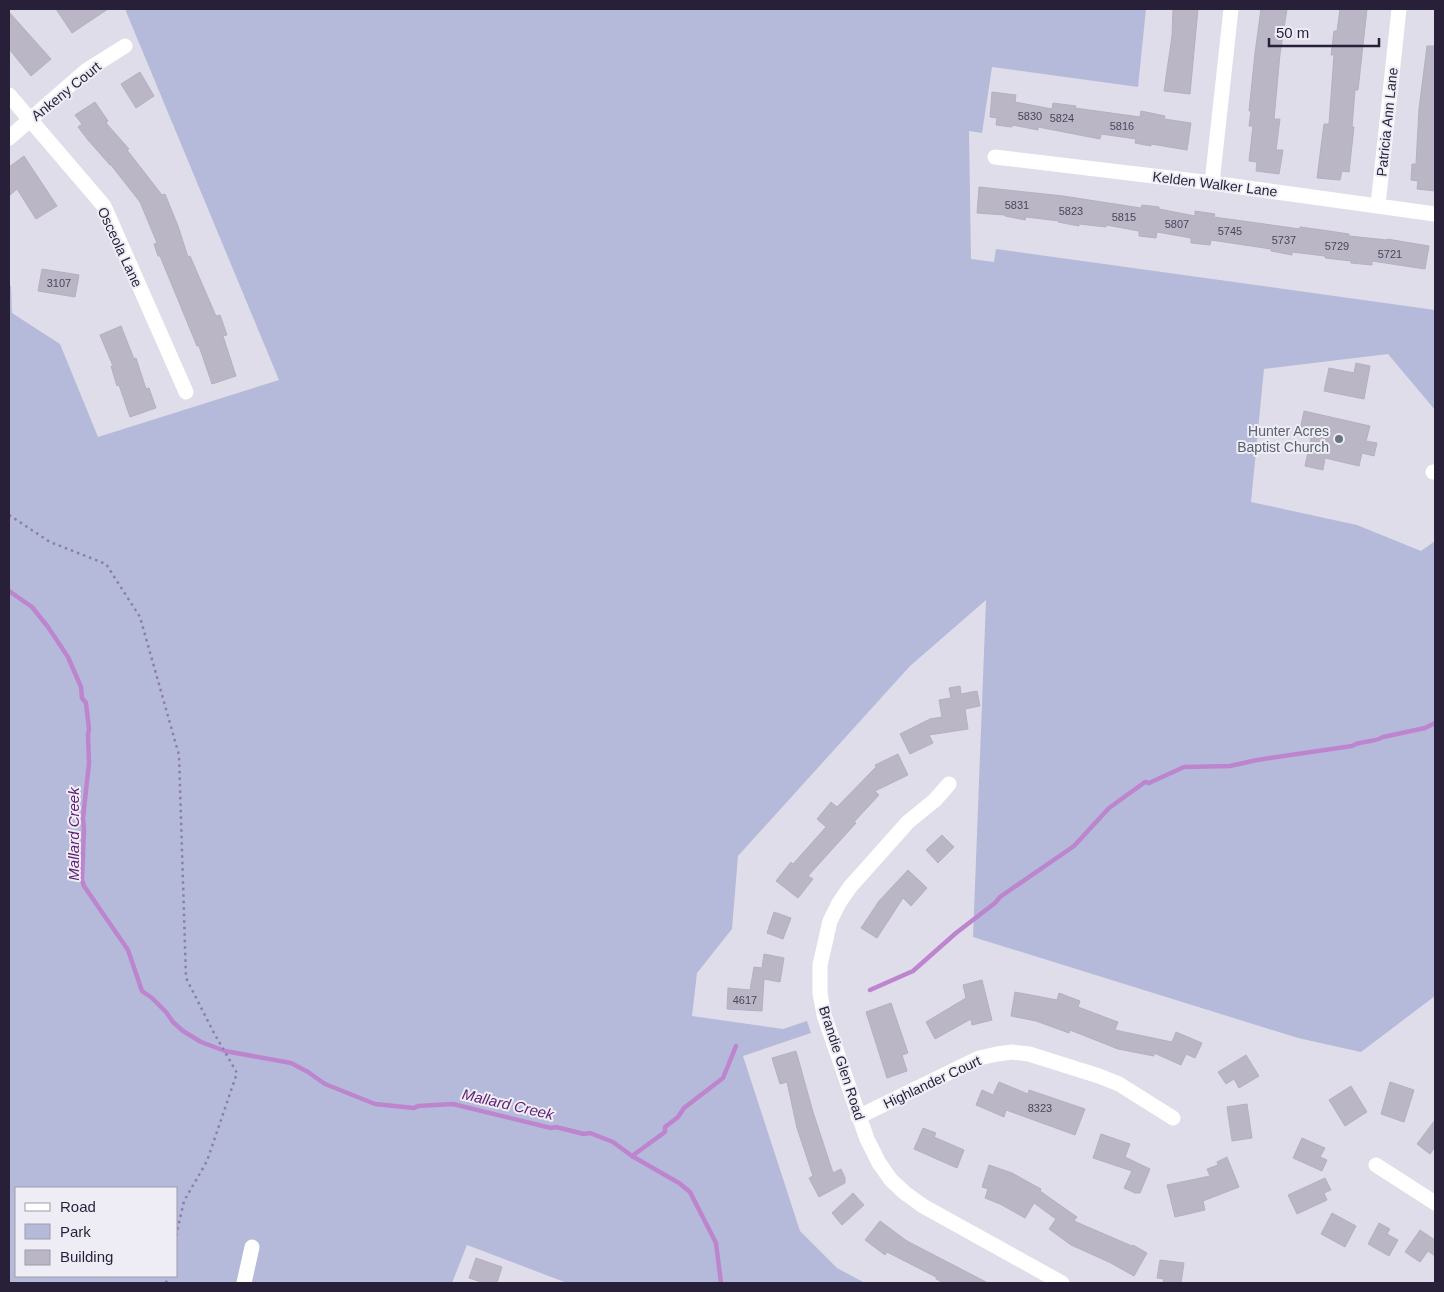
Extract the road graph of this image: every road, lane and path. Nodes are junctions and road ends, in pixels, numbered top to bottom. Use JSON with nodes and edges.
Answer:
{"nodes":[{"id":1,"x":1231,"y":9,"type":"edge"},
{"id":2,"x":1399,"y":9,"type":"edge"},
{"id":3,"x":125,"y":46,"type":"dead end"},
{"id":4,"x":9,"y":95,"type":"edge"},
{"id":5,"x":30,"y":120,"type":"junction"},
{"id":6,"x":9,"y":138,"type":"edge"},
{"id":7,"x":995,"y":157,"type":"dead end"},
{"id":8,"x":1212,"y":183,"type":"junction"},
{"id":9,"x":1378,"y":205,"type":"junction"},
{"id":10,"x":1435,"y":214,"type":"edge"},
{"id":11,"x":186,"y":392,"type":"dead end"},
{"id":12,"x":9,"y":515,"type":"edge"},
{"id":13,"x":949,"y":784,"type":"dead end"},
{"id":14,"x":858,"y":1117,"type":"junction"},
{"id":15,"x":1173,"y":1118,"type":"dead end"},
{"id":16,"x":1376,"y":1165,"type":"dead end"},
{"id":17,"x":1435,"y":1203,"type":"edge"},
{"id":18,"x":178,"y":1227,"type":"edge"},
{"id":19,"x":252,"y":1247,"type":"dead end"},
{"id":20,"x":244,"y":1283,"type":"edge"},
{"id":21,"x":1062,"y":1283,"type":"edge"}],
"edges":[{"from":1,"to":8,"type":"street"},
{"from":2,"to":9,"type":"street","name":"Patricia Ann Lane"},
{"from":3,"to":5,"type":"street","name":"Ankeny Court"},
{"from":4,"to":5,"type":"street","name":"Osceola Lane"},
{"from":5,"to":6,"type":"street","name":"Ankeny Court"},
{"from":5,"to":11,"type":"street","name":"Osceola Lane"},
{"from":7,"to":8,"type":"street","name":"Kelden Walker Lane"},
{"from":8,"to":9,"type":"street","name":"Kelden Walker Lane"},
{"from":9,"to":10,"type":"street","name":"Kelden Walker Lane"},
{"from":12,"to":18,"type":"path"},
{"from":13,"to":14,"type":"street","name":"Brandie Glen Road"},
{"from":14,"to":15,"type":"street","name":"Highlander Court"},
{"from":14,"to":21,"type":"street","name":"Brandie Glen Road"},
{"from":16,"to":17,"type":"street"},
{"from":19,"to":20,"type":"street"}]}
